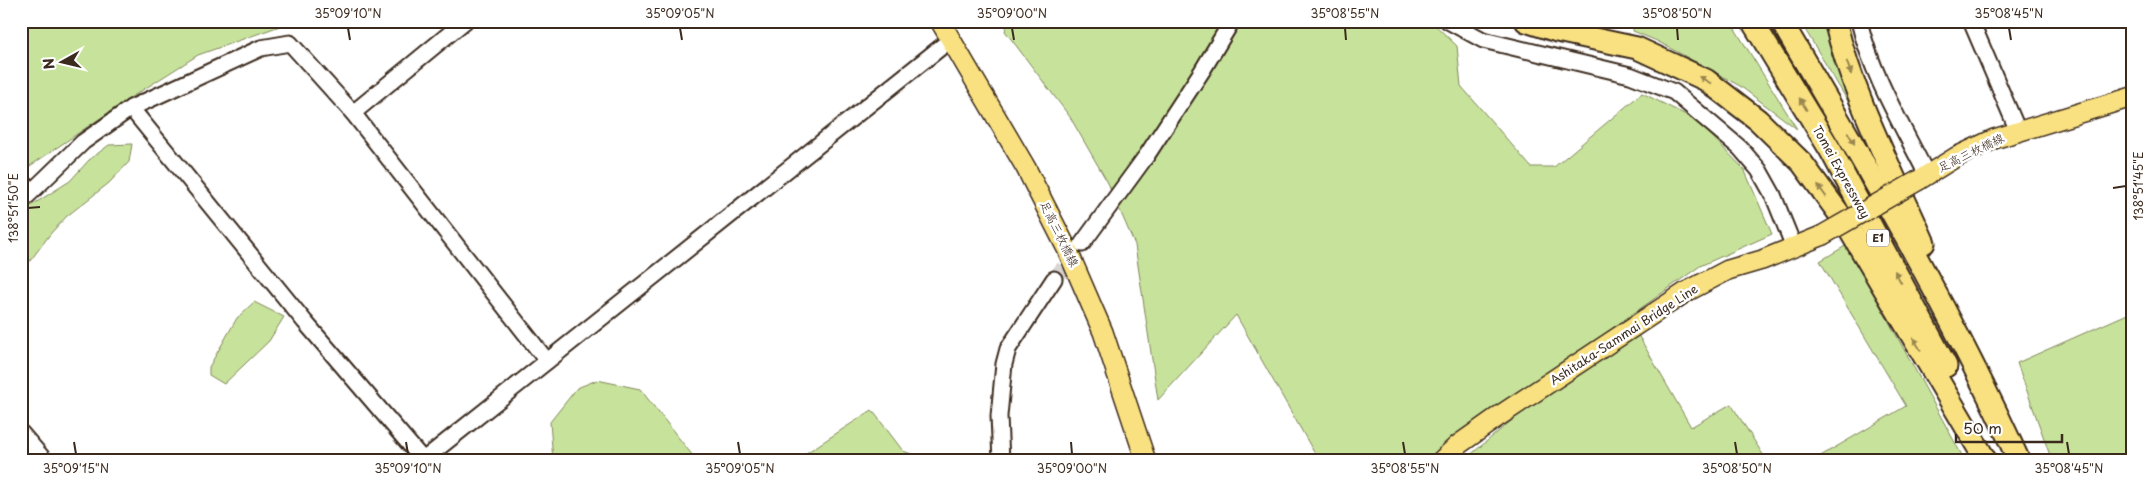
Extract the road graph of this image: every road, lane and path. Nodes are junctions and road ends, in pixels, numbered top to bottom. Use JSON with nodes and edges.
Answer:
{"nodes":[{"id":1,"x":465,"y":21,"type":"edge"},
{"id":2,"x":940,"y":21,"type":"edge"},
{"id":3,"x":1232,"y":21,"type":"edge"},
{"id":4,"x":1448,"y":21,"type":"edge"},
{"id":5,"x":1526,"y":21,"type":"edge"},
{"id":6,"x":1752,"y":21,"type":"edge"},
{"id":7,"x":1781,"y":21,"type":"edge"},
{"id":8,"x":1835,"y":21,"type":"edge"},
{"id":9,"x":1859,"y":21,"type":"edge"},
{"id":10,"x":1974,"y":22,"type":"edge"},
{"id":11,"x":950,"y":40,"type":"junction"},
{"id":12,"x":2132,"y":98,"type":"edge"},
{"id":13,"x":131,"y":108,"type":"junction"},
{"id":14,"x":353,"y":113,"type":"junction"},
{"id":15,"x":2018,"y":131,"type":"junction"},
{"id":16,"x":1923,"y":177,"type":"junction"},
{"id":17,"x":21,"y":202,"type":"edge"},
{"id":18,"x":1821,"y":236,"type":"joint"},
{"id":19,"x":1082,"y":244,"type":"tunnel mouth"},
{"id":20,"x":1794,"y":247,"type":"junction"},
{"id":21,"x":1054,"y":279,"type":"tunnel mouth"},
{"id":22,"x":547,"y":362,"type":"junction"},
{"id":23,"x":1992,"y":400,"type":"junction"},
{"id":24,"x":21,"y":433,"type":"edge"},
{"id":25,"x":423,"y":460,"type":"edge"},
{"id":26,"x":45,"y":461,"type":"edge"},
{"id":27,"x":1001,"y":461,"type":"edge"},
{"id":28,"x":1146,"y":461,"type":"edge"},
{"id":29,"x":1441,"y":461,"type":"edge"},
{"id":30,"x":1986,"y":461,"type":"edge"},
{"id":31,"x":1992,"y":461,"type":"edge"},
{"id":32,"x":2019,"y":461,"type":"edge"}],
"edges":[{"from":1,"to":14,"type":"street"},
{"from":2,"to":11,"type":"main road","name":"足高三枚橋線"},
{"from":3,"to":19,"type":"street"},
{"from":4,"to":20,"type":"street"},
{"from":30,"to":5,"type":"highway","one_way":true},
{"from":31,"to":6,"type":"highway","name":"Tomei Expressway","number":"E1","one_way":true},
{"from":7,"to":23,"type":"highway","name":"Tomei Expressway","number":"E1","one_way":true},
{"from":8,"to":23,"type":"highway","one_way":true},
{"from":9,"to":16,"type":"street"},
{"from":10,"to":15,"type":"street"},
{"from":11,"to":22,"type":"street"},
{"from":11,"to":28,"type":"main road","name":"足高三枚橋線"},
{"from":12,"to":15,"type":"main road","name":"足高三枚橋線"},
{"from":13,"to":14,"type":"street"},
{"from":13,"to":17,"type":"street"},
{"from":13,"to":25,"type":"street"},
{"from":14,"to":22,"type":"street"},
{"from":15,"to":16,"type":"main road","name":"足高三枚橋線"},
{"from":16,"to":18,"type":"main road","name":"足高三枚橋線","bridge":true},
{"from":18,"to":20,"type":"main road","name":"Ashitaka-Sammai Bridge Line"},
{"from":20,"to":29,"type":"main road","name":"Ashitaka-Sammai Bridge Line"},
{"from":21,"to":27,"type":"street"},
{"from":22,"to":25,"type":"street"},
{"from":23,"to":32,"type":"highway","name":"Tomei Expressway","number":"E1"},
{"from":24,"to":26,"type":"street"}]}
